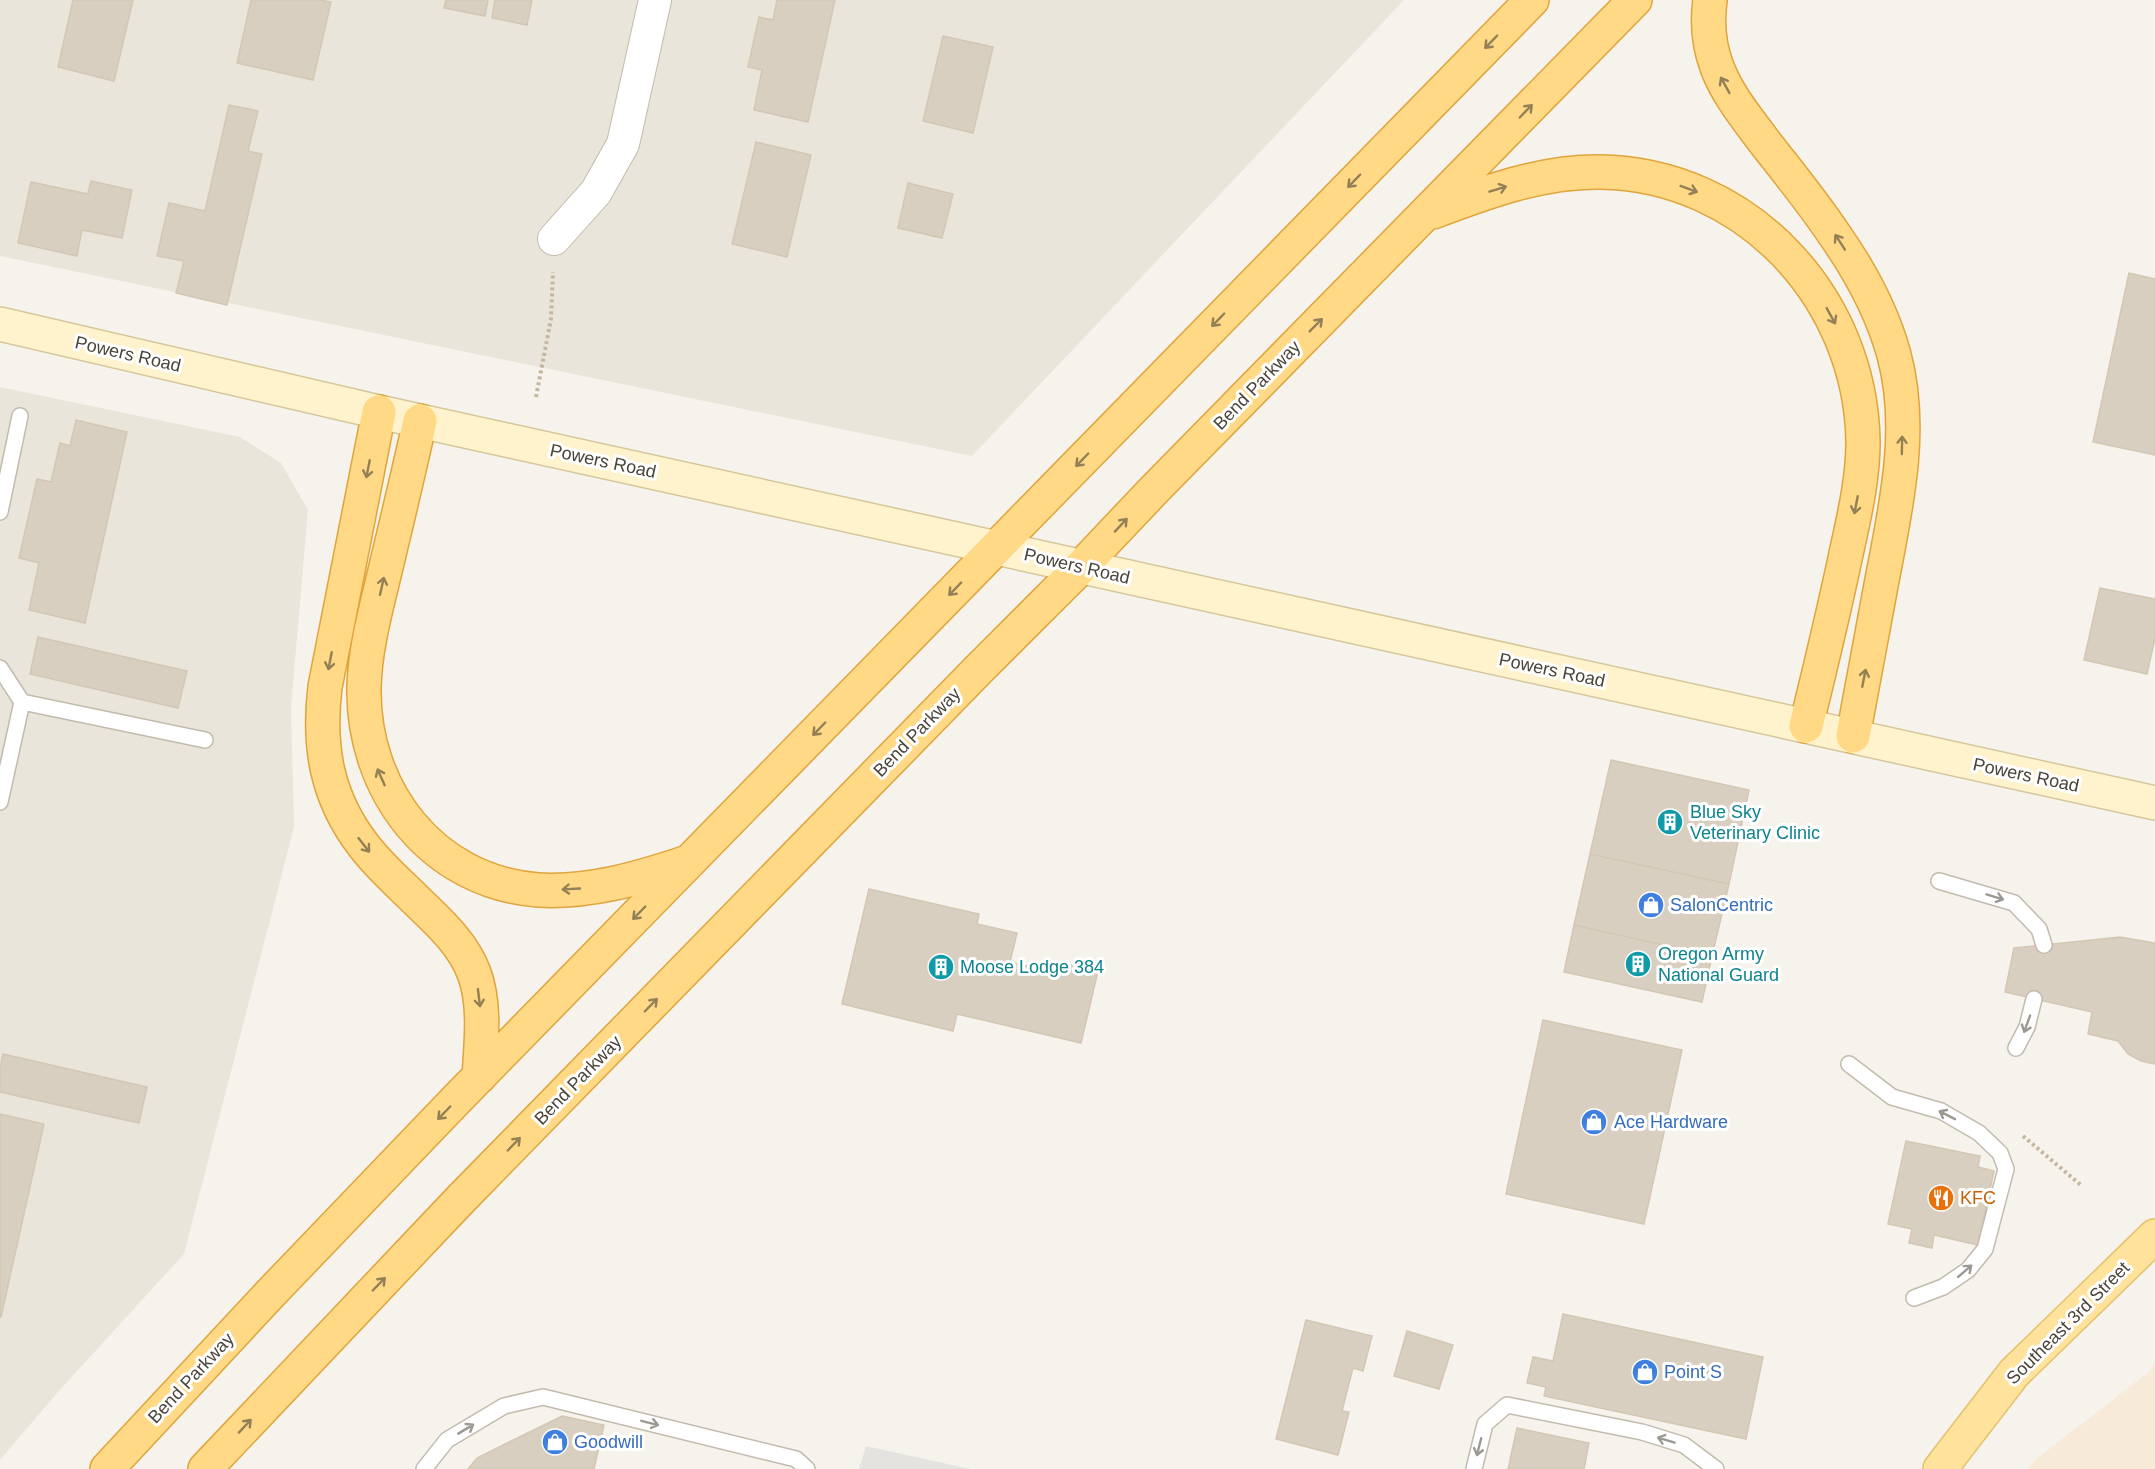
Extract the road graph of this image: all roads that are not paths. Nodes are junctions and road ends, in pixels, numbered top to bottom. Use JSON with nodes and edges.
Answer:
{"nodes":[{"id":1,"x":655,"y":0,"type":"edge"},
{"id":2,"x":1532,"y":0,"type":"edge"},
{"id":3,"x":1635,"y":0,"type":"edge"},
{"id":4,"x":1710,"y":0,"type":"edge"},
{"id":5,"x":1423,"y":216,"type":"junction"},
{"id":6,"x":554,"y":239,"type":"road end"},
{"id":7,"x":0,"y":324,"type":"edge"},
{"id":8,"x":379,"y":412,"type":"junction"},
{"id":9,"x":20,"y":416,"type":"dead end"},
{"id":10,"x":420,"y":421,"type":"junction"},
{"id":11,"x":0,"y":512,"type":"edge"},
{"id":12,"x":996,"y":548,"type":"junction"},
{"id":13,"x":1082,"y":567,"type":"junction"},
{"id":14,"x":0,"y":668,"type":"edge"},
{"id":15,"x":22,"y":702,"type":"junction"},
{"id":16,"x":1806,"y":726,"type":"junction"},
{"id":17,"x":1852,"y":736,"type":"junction"},
{"id":18,"x":205,"y":740,"type":"dead end"},
{"id":19,"x":0,"y":802,"type":"edge"},
{"id":20,"x":2155,"y":803,"type":"edge"},
{"id":21,"x":689,"y":862,"type":"junction"},
{"id":22,"x":1939,"y":881,"type":"dead end"},
{"id":23,"x":2044,"y":945,"type":"dead end"},
{"id":24,"x":2034,"y":999,"type":"dead end"},
{"id":25,"x":2016,"y":1048,"type":"dead end"},
{"id":26,"x":1849,"y":1064,"type":"dead end"},
{"id":27,"x":479,"y":1077,"type":"junction"},
{"id":28,"x":2155,"y":1236,"type":"edge"},
{"id":29,"x":1914,"y":1298,"type":"dead end"},
{"id":30,"x":107,"y":1469,"type":"edge"},
{"id":31,"x":205,"y":1469,"type":"edge"},
{"id":32,"x":424,"y":1469,"type":"edge"},
{"id":33,"x":807,"y":1469,"type":"edge"},
{"id":34,"x":1474,"y":1469,"type":"edge"},
{"id":35,"x":1716,"y":1469,"type":"edge"},
{"id":36,"x":1940,"y":1469,"type":"edge"}],
"edges":[{"from":1,"to":6,"type":"street"},
{"from":2,"to":12,"type":"highway","name":"Bend Parkway","one_way":true},
{"from":5,"to":3,"type":"highway","name":"Bend Parkway","one_way":true},
{"from":17,"to":4,"type":"highway","one_way":true},
{"from":13,"to":5,"type":"highway","name":"Bend Parkway","one_way":true},
{"from":5,"to":16,"type":"highway","one_way":true},
{"from":7,"to":8,"type":"main road","name":"Powers Road"},
{"from":8,"to":10,"type":"main road","name":"Powers Road"},
{"from":8,"to":27,"type":"highway","one_way":true},
{"from":9,"to":11,"type":"lane"},
{"from":10,"to":12,"type":"main road","name":"Powers Road"},
{"from":21,"to":10,"type":"highway","one_way":true},
{"from":12,"to":13,"type":"main road","name":"Powers Road"},
{"from":12,"to":21,"type":"highway","name":"Bend Parkway","one_way":true},
{"from":13,"to":16,"type":"main road","name":"Powers Road"},
{"from":31,"to":13,"type":"highway","name":"Bend Parkway","one_way":true},
{"from":14,"to":15,"type":"lane"},
{"from":15,"to":18,"type":"lane"},
{"from":15,"to":19,"type":"lane"},
{"from":16,"to":17,"type":"main road","name":"Powers Road"},
{"from":17,"to":20,"type":"main road","name":"Powers Road"},
{"from":21,"to":27,"type":"highway","name":"Bend Parkway","one_way":true},
{"from":22,"to":23,"type":"lane","one_way":true},
{"from":24,"to":25,"type":"lane","one_way":true},
{"from":29,"to":26,"type":"lane","one_way":true},
{"from":27,"to":30,"type":"highway","name":"Bend Parkway","one_way":true},
{"from":28,"to":36,"type":"main road","name":"Southeast 3rd Street"},
{"from":32,"to":33,"type":"lane","one_way":true},
{"from":35,"to":34,"type":"lane","one_way":true}]}
